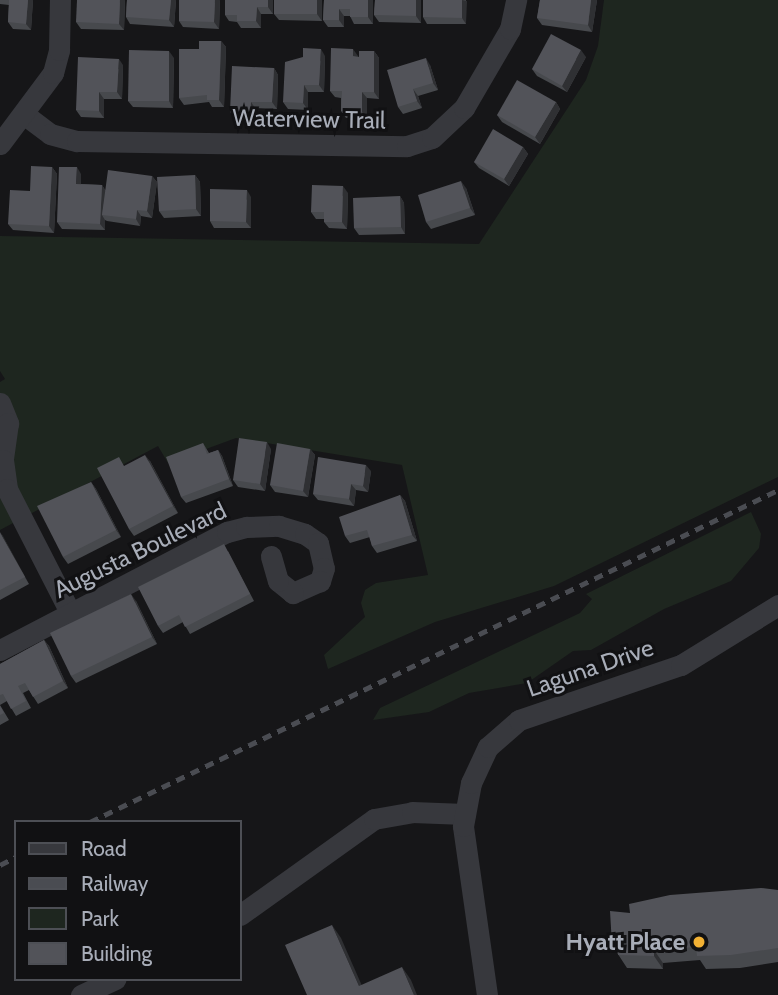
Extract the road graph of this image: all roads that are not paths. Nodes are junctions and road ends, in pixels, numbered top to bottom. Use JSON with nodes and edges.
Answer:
{"nodes":[{"id":1,"x":60,"y":0,"type":"edge"},
{"id":2,"x":516,"y":0,"type":"edge"},
{"id":3,"x":25,"y":115,"type":"junction"},
{"id":4,"x":4,"y":137,"type":"edge"},
{"id":5,"x":0,"y":403,"type":"edge"},
{"id":6,"x":271,"y":556,"type":"dead end"},
{"id":7,"x":778,"y":605,"type":"edge"},
{"id":8,"x":70,"y":612,"type":"junction"},
{"id":9,"x":0,"y":650,"type":"edge"},
{"id":10,"x":465,"y":814,"type":"junction"},
{"id":11,"x":242,"y":914,"type":"edge"},
{"id":12,"x":112,"y":981,"type":"edge"},
{"id":13,"x":81,"y":995,"type":"edge"},
{"id":14,"x":487,"y":995,"type":"edge"}],
"edges":[{"from":1,"to":3,"type":"street"},
{"from":2,"to":3,"type":"street","name":"Waterview Trail"},
{"from":3,"to":4,"type":"street"},
{"from":5,"to":8,"type":"street"},
{"from":6,"to":8,"type":"street","name":"Augusta Boulevard"},
{"from":7,"to":10,"type":"street","name":"Laguna Drive"},
{"from":8,"to":9,"type":"street","name":"Augusta Boulevard"},
{"from":10,"to":11,"type":"street"},
{"from":10,"to":14,"type":"street","name":"Laguna Drive"},
{"from":12,"to":13,"type":"street"}]}
